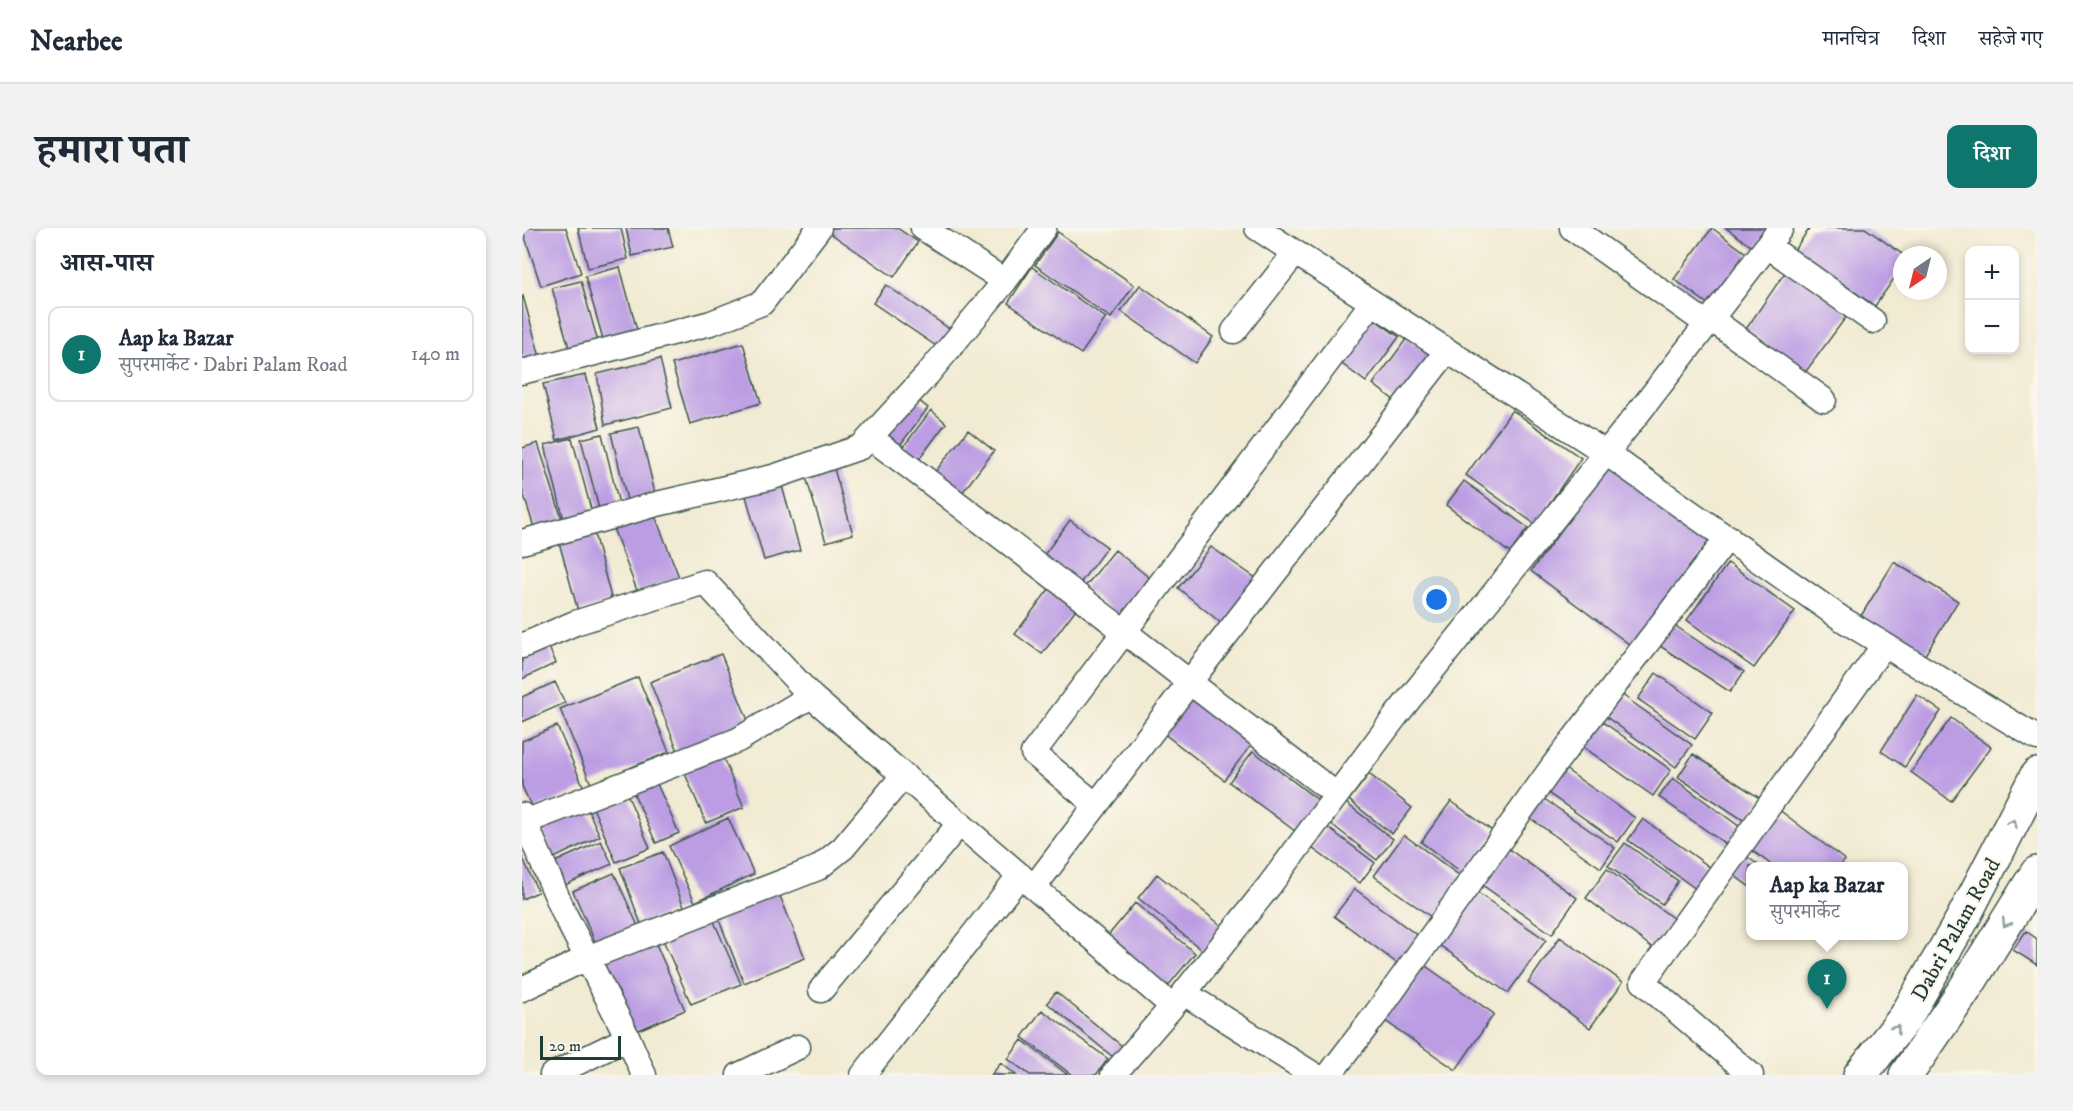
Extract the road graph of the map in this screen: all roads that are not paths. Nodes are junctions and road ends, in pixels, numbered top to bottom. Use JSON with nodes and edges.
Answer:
{"nodes":[{"id":1,"x":819,"y":228,"type":"edge"},
{"id":2,"x":923,"y":228,"type":"edge"},
{"id":3,"x":1044,"y":228,"type":"edge"},
{"id":4,"x":1257,"y":228,"type":"edge"},
{"id":5,"x":1572,"y":228,"type":"edge"},
{"id":6,"x":1774,"y":237,"type":"edge"},
{"id":7,"x":1295,"y":253,"type":"junction"},
{"id":8,"x":1005,"y":280,"type":"junction"},
{"id":9,"x":1372,"y":303,"type":"junction"},
{"id":10,"x":1709,"y":321,"type":"junction"},
{"id":11,"x":1873,"y":321,"type":"dead end"},
{"id":12,"x":1234,"y":331,"type":"dead end"},
{"id":13,"x":1447,"y":351,"type":"junction"},
{"id":14,"x":522,"y":372,"type":"edge"},
{"id":15,"x":1824,"y":400,"type":"dead end"},
{"id":16,"x":871,"y":438,"type":"junction"},
{"id":17,"x":1606,"y":453,"type":"junction"},
{"id":18,"x":1728,"y":537,"type":"junction"},
{"id":19,"x":522,"y":542,"type":"edge"},
{"id":20,"x":1124,"y":632,"type":"junction"},
{"id":21,"x":1884,"y":645,"type":"junction"},
{"id":22,"x":522,"y":646,"type":"edge"},
{"id":23,"x":1189,"y":683,"type":"junction"},
{"id":24,"x":811,"y":696,"type":"junction"},
{"id":25,"x":2037,"y":738,"type":"edge"},
{"id":26,"x":904,"y":775,"type":"junction"},
{"id":27,"x":2037,"y":775,"type":"edge"},
{"id":28,"x":1337,"y":795,"type":"junction"},
{"id":29,"x":1096,"y":805,"type":"junction"},
{"id":30,"x":523,"y":820,"type":"edge"},
{"id":31,"x":960,"y":823,"type":"junction"},
{"id":32,"x":2037,"y":873,"type":"edge"},
{"id":33,"x":1027,"y":881,"type":"junction"},
{"id":34,"x":587,"y":958,"type":"junction"},
{"id":35,"x":522,"y":989,"type":"edge"},
{"id":36,"x":821,"y":990,"type":"dead end"},
{"id":37,"x":1178,"y":999,"type":"junction"},
{"id":38,"x":628,"y":1038,"type":"junction"},
{"id":39,"x":798,"y":1047,"type":"dead end"},
{"id":40,"x":754,"y":1072,"type":"edge"},
{"id":41,"x":552,"y":1075,"type":"edge"},
{"id":42,"x":644,"y":1075,"type":"edge"},
{"id":43,"x":863,"y":1075,"type":"edge"},
{"id":44,"x":1113,"y":1075,"type":"edge"},
{"id":45,"x":1314,"y":1075,"type":"edge"},
{"id":46,"x":1329,"y":1075,"type":"edge"},
{"id":47,"x":1751,"y":1075,"type":"edge"},
{"id":48,"x":1860,"y":1075,"type":"edge"},
{"id":49,"x":1906,"y":1075,"type":"edge"}],
"edges":[{"from":1,"to":14,"type":"street"},
{"from":2,"to":8,"type":"street"},
{"from":3,"to":8,"type":"street"},
{"from":4,"to":7,"type":"street"},
{"from":5,"to":10,"type":"street"},
{"from":6,"to":10,"type":"street"},
{"from":6,"to":11,"type":"street"},
{"from":7,"to":9,"type":"street"},
{"from":7,"to":12,"type":"street"},
{"from":8,"to":16,"type":"street"},
{"from":9,"to":13,"type":"street"},
{"from":9,"to":20,"type":"street"},
{"from":10,"to":15,"type":"street"},
{"from":10,"to":17,"type":"street"},
{"from":13,"to":17,"type":"street"},
{"from":13,"to":23,"type":"street"},
{"from":16,"to":19,"type":"street"},
{"from":16,"to":20,"type":"street"},
{"from":17,"to":18,"type":"street"},
{"from":17,"to":28,"type":"street"},
{"from":18,"to":21,"type":"street"},
{"from":18,"to":46,"type":"street"},
{"from":20,"to":23,"type":"street"},
{"from":20,"to":29,"type":"street"},
{"from":21,"to":25,"type":"street"},
{"from":21,"to":47,"type":"street"},
{"from":22,"to":24,"type":"street"},
{"from":23,"to":28,"type":"street"},
{"from":23,"to":29,"type":"street"},
{"from":24,"to":26,"type":"street"},
{"from":24,"to":30,"type":"street"},
{"from":26,"to":31,"type":"street"},
{"from":26,"to":34,"type":"street"},
{"from":48,"to":27,"type":"main road","name":"Dabri Palam Road","one_way":true},
{"from":28,"to":37,"type":"street"},
{"from":29,"to":33,"type":"street"},
{"from":30,"to":34,"type":"street"},
{"from":31,"to":33,"type":"street"},
{"from":31,"to":36,"type":"street"},
{"from":32,"to":49,"type":"main road","name":"Dabri Palam Road","one_way":true},
{"from":33,"to":37,"type":"street"},
{"from":33,"to":43,"type":"street"},
{"from":34,"to":35,"type":"street"},
{"from":34,"to":38,"type":"street"},
{"from":37,"to":44,"type":"street"},
{"from":37,"to":45,"type":"street"},
{"from":38,"to":41,"type":"street"},
{"from":38,"to":42,"type":"street"},
{"from":39,"to":40,"type":"street"}]}
